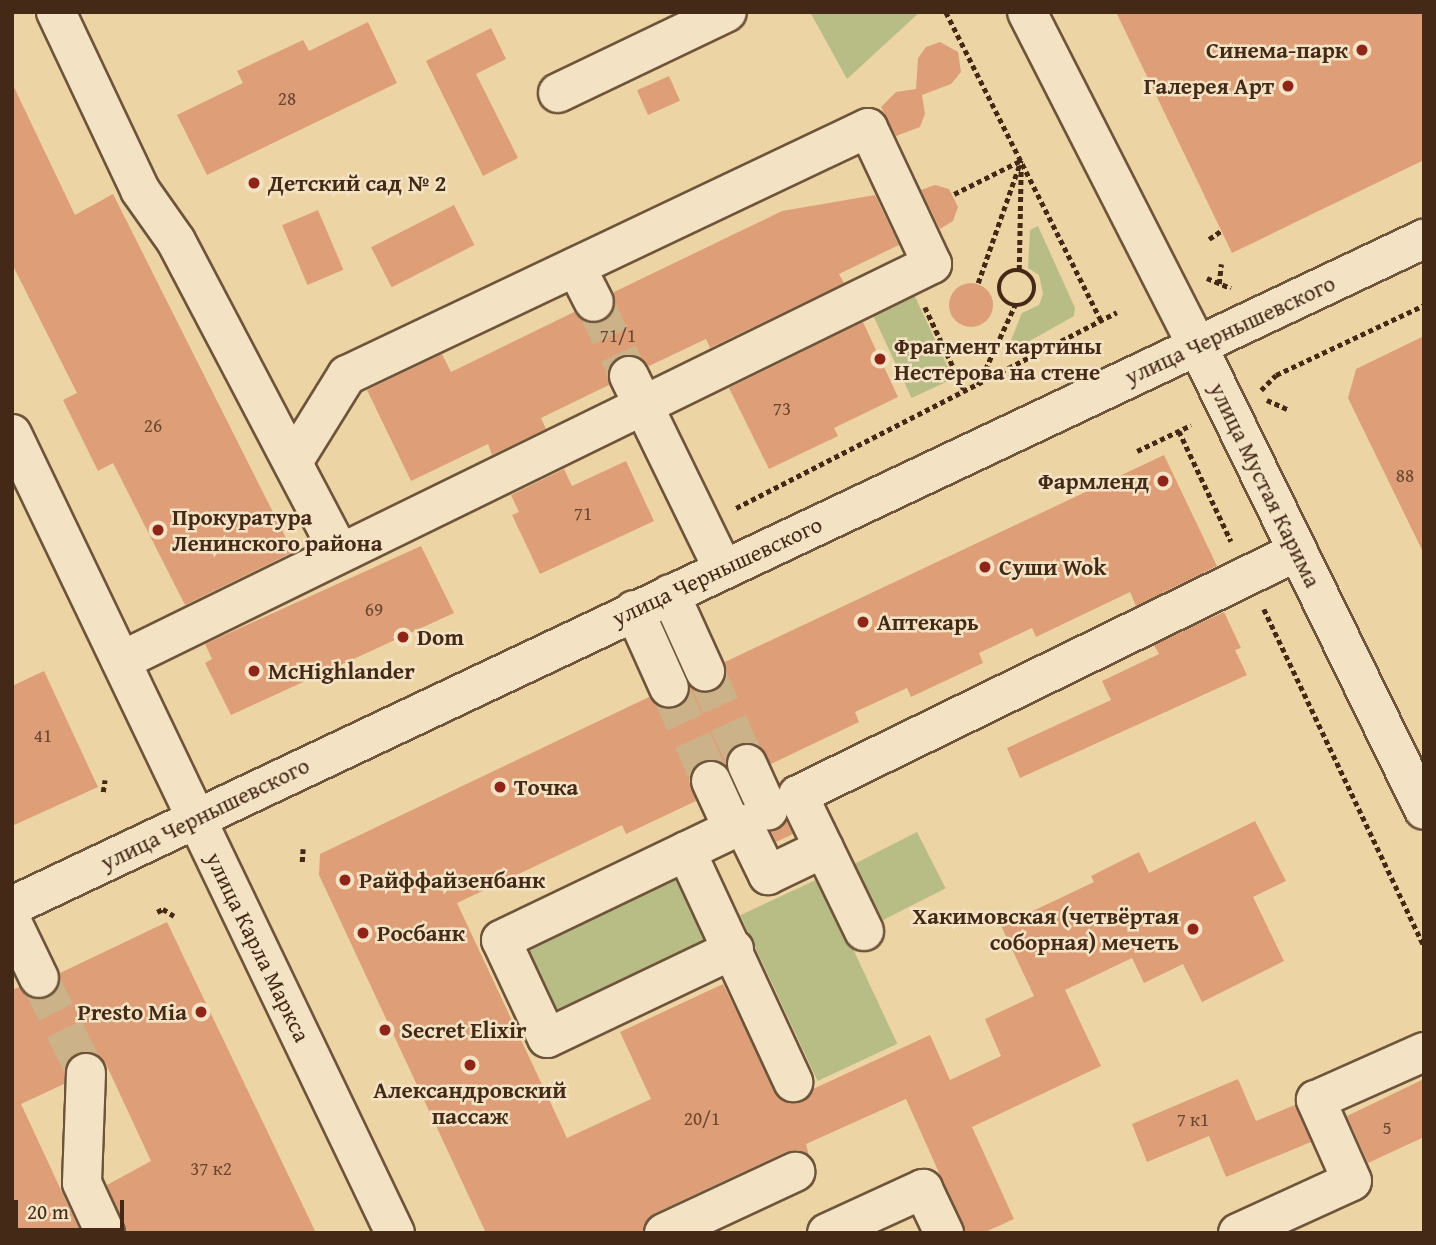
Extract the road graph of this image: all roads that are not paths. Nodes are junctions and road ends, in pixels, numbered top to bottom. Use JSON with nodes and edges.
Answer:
{"nodes":[{"id":1,"x":56,"y":12,"type":"edge"},
{"id":2,"x":727,"y":12,"type":"edge"},
{"id":3,"x":1027,"y":12,"type":"edge"},
{"id":4,"x":558,"y":93,"type":"dead end"},
{"id":5,"x":1424,"y":239,"type":"edge"},
{"id":6,"x":576,"y":267,"type":"junction"},
{"id":7,"x":593,"y":302,"type":"tunnel mouth"},
{"id":8,"x":1197,"y":345,"type":"junction"},
{"id":9,"x":636,"y":390,"type":"junction"},
{"id":10,"x":12,"y":434,"type":"edge"},
{"id":11,"x":293,"y":463,"type":"junction"},
{"id":12,"x":339,"y":551,"type":"junction"},
{"id":13,"x":1298,"y":551,"type":"junction"},
{"id":14,"x":723,"y":569,"type":"junction"},
{"id":15,"x":670,"y":594,"type":"junction"},
{"id":16,"x":634,"y":610,"type":"junction"},
{"id":17,"x":121,"y":661,"type":"junction"},
{"id":18,"x":705,"y":671,"type":"tunnel mouth"},
{"id":19,"x":669,"y":688,"type":"tunnel mouth"},
{"id":20,"x":747,"y":764,"type":"tunnel mouth"},
{"id":21,"x":711,"y":781,"type":"tunnel mouth"},
{"id":22,"x":768,"y":810,"type":"dead end"},
{"id":23,"x":1424,"y":810,"type":"edge"},
{"id":24,"x":195,"y":818,"type":"junction"},
{"id":25,"x":733,"y":829,"type":"junction"},
{"id":26,"x":824,"y":848,"type":"junction"},
{"id":27,"x":686,"y":851,"type":"junction"},
{"id":28,"x":12,"y":906,"type":"edge"},
{"id":29,"x":12,"y":922,"type":"edge"},
{"id":30,"x":864,"y":931,"type":"dead end"},
{"id":31,"x":734,"y":948,"type":"junction"},
{"id":32,"x":39,"y":978,"type":"tunnel mouth"},
{"id":33,"x":1424,"y":1052,"type":"edge"},
{"id":34,"x":86,"y":1073,"type":"tunnel mouth"},
{"id":35,"x":793,"y":1082,"type":"dead end"},
{"id":36,"x":795,"y":1172,"type":"dead end"},
{"id":37,"x":105,"y":1233,"type":"edge"},
{"id":38,"x":395,"y":1233,"type":"edge"},
{"id":39,"x":664,"y":1233,"type":"edge"},
{"id":40,"x":827,"y":1233,"type":"edge"},
{"id":41,"x":944,"y":1233,"type":"edge"},
{"id":42,"x":1238,"y":1233,"type":"edge"}],
"edges":[{"from":1,"to":11,"type":"street"},
{"from":2,"to":4,"type":"street"},
{"from":3,"to":8,"type":"street","name":"улица Мустая Карима"},
{"from":5,"to":8,"type":"street","name":"улица Чернышевского"},
{"from":6,"to":7,"type":"street"},
{"from":6,"to":9,"type":"street"},
{"from":6,"to":11,"type":"street"},
{"from":8,"to":13,"type":"street","name":"улица Мустая Карима"},
{"from":8,"to":14,"type":"street","name":"улица Чернышевского"},
{"from":9,"to":12,"type":"street"},
{"from":9,"to":14,"type":"street"},
{"from":10,"to":17,"type":"street","name":"улица Карла Маркса"},
{"from":11,"to":12,"type":"street"},
{"from":12,"to":17,"type":"street"},
{"from":13,"to":23,"type":"street","name":"улица Мустая Карима"},
{"from":13,"to":26,"type":"street"},
{"from":14,"to":15,"type":"street","name":"улица Чернышевского"},
{"from":15,"to":16,"type":"street","name":"улица Чернышевского"},
{"from":15,"to":18,"type":"street"},
{"from":16,"to":19,"type":"street"},
{"from":16,"to":24,"type":"street","name":"улица Чернышевского"},
{"from":17,"to":24,"type":"street","name":"улица Карла Маркса"},
{"from":20,"to":22,"type":"street"},
{"from":21,"to":25,"type":"street"},
{"from":24,"to":28,"type":"street","name":"улица Чернышевского"},
{"from":24,"to":38,"type":"street","name":"улица Карла Маркса"},
{"from":25,"to":26,"type":"street"},
{"from":25,"to":27,"type":"street"},
{"from":26,"to":30,"type":"street"},
{"from":27,"to":31,"type":"street"},
{"from":27,"to":31,"type":"street"},
{"from":29,"to":32,"type":"street"},
{"from":31,"to":35,"type":"street"},
{"from":33,"to":42,"type":"street"},
{"from":34,"to":37,"type":"street"},
{"from":36,"to":39,"type":"street"},
{"from":40,"to":41,"type":"street"}]}
